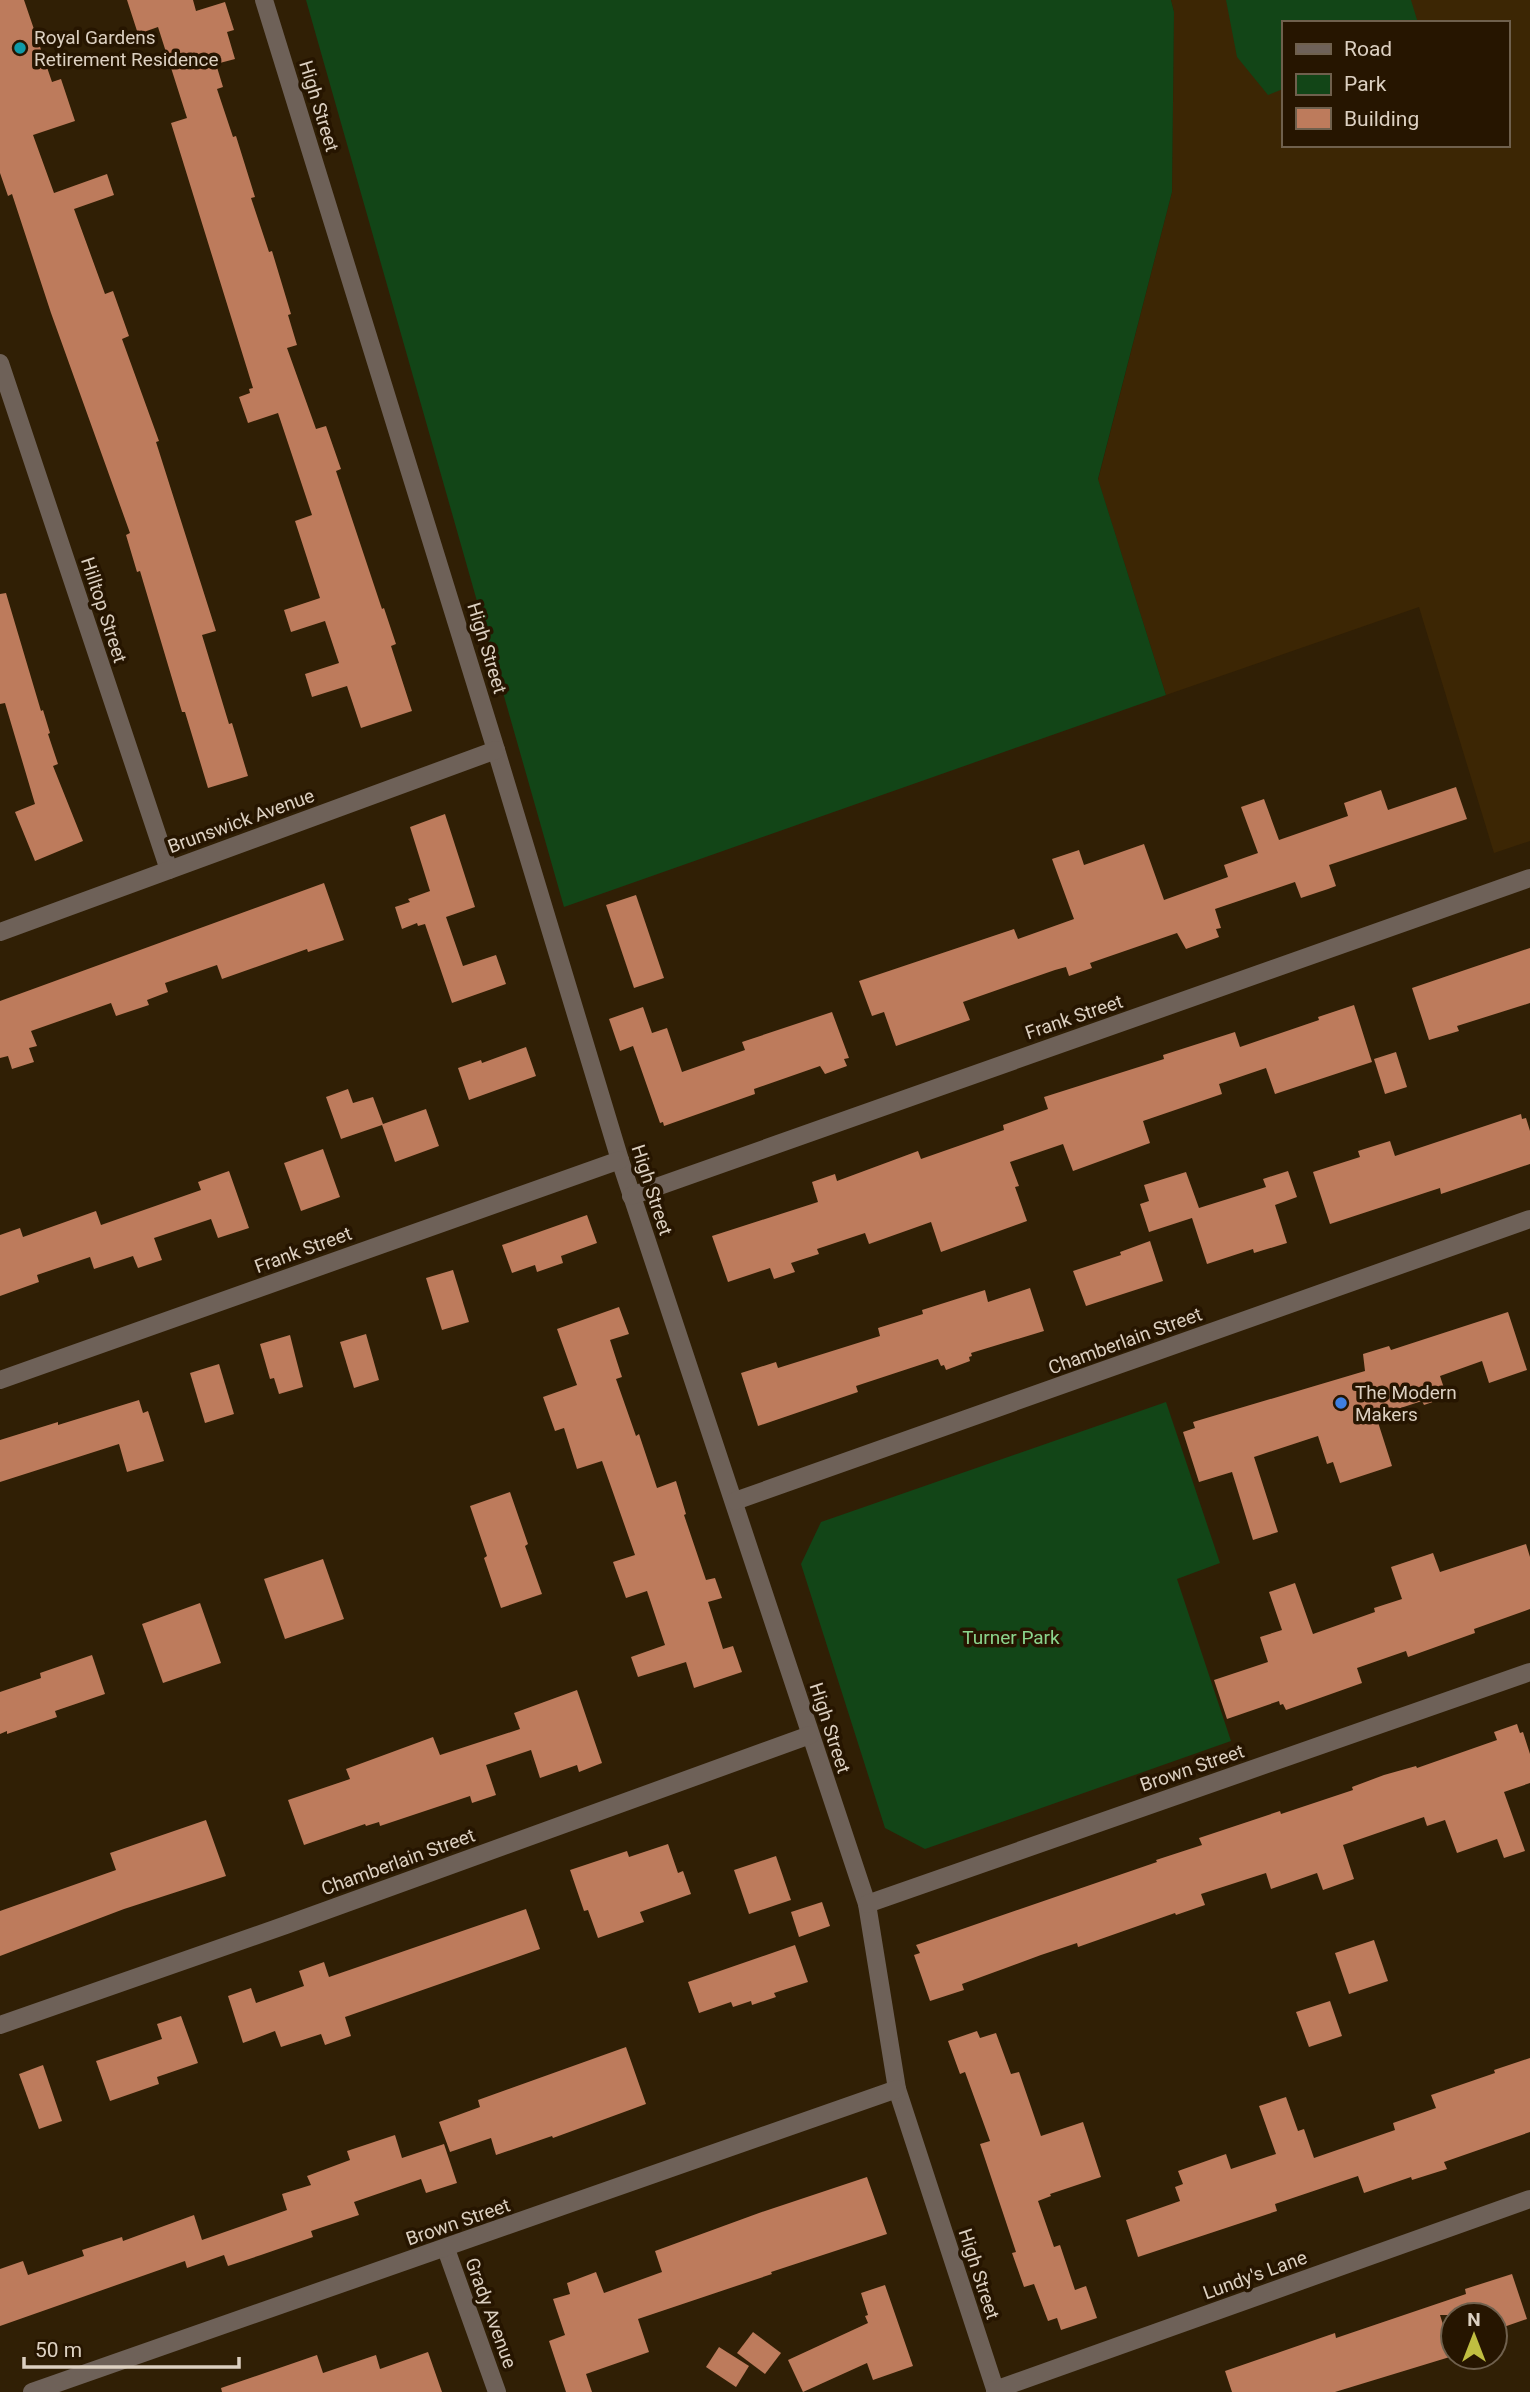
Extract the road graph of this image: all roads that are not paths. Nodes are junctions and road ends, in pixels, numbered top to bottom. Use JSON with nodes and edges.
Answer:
{"nodes":[{"id":1,"x":264,"y":0,"type":"edge"},
{"id":2,"x":0,"y":363,"type":"edge"},
{"id":3,"x":496,"y":750,"type":"junction"},
{"id":4,"x":169,"y":870,"type":"junction"},
{"id":5,"x":1530,"y":878,"type":"edge"},
{"id":6,"x":0,"y":932,"type":"edge"},
{"id":7,"x":620,"y":1160,"type":"junction"},
{"id":8,"x":631,"y":1196,"type":"junction"},
{"id":9,"x":1530,"y":1219,"type":"edge"},
{"id":10,"x":0,"y":1380,"type":"edge"},
{"id":11,"x":735,"y":1501,"type":"junction"},
{"id":12,"x":1530,"y":1672,"type":"edge"},
{"id":13,"x":810,"y":1735,"type":"junction"},
{"id":14,"x":867,"y":1904,"type":"junction"},
{"id":15,"x":0,"y":2025,"type":"edge"},
{"id":16,"x":897,"y":2089,"type":"junction"},
{"id":17,"x":1530,"y":2199,"type":"edge"},
{"id":18,"x":446,"y":2249,"type":"junction"},
{"id":19,"x":995,"y":2391,"type":"edge"},
{"id":20,"x":32,"y":2392,"type":"edge"},
{"id":21,"x":497,"y":2392,"type":"edge"}],
"edges":[{"from":1,"to":3,"type":"street","name":"High Street"},
{"from":2,"to":4,"type":"street","name":"Hilltop Street"},
{"from":3,"to":4,"type":"street","name":"Brunswick Avenue"},
{"from":3,"to":7,"type":"street","name":"High Street"},
{"from":4,"to":6,"type":"street","name":"Brunswick Avenue"},
{"from":5,"to":8,"type":"street","name":"Frank Street"},
{"from":7,"to":8,"type":"street","name":"High Street"},
{"from":7,"to":10,"type":"street","name":"Frank Street"},
{"from":8,"to":11,"type":"street","name":"High Street"},
{"from":9,"to":11,"type":"street","name":"Chamberlain Street"},
{"from":11,"to":13,"type":"street","name":"High Street"},
{"from":12,"to":14,"type":"street","name":"Brown Street"},
{"from":13,"to":14,"type":"street","name":"High Street"},
{"from":13,"to":15,"type":"street","name":"Chamberlain Street"},
{"from":14,"to":16,"type":"street","name":"High Street"},
{"from":16,"to":18,"type":"street","name":"Brown Street"},
{"from":16,"to":19,"type":"street","name":"High Street"},
{"from":17,"to":19,"type":"street","name":"Lundy's Lane"},
{"from":18,"to":20,"type":"street","name":"Brown Street"},
{"from":18,"to":21,"type":"street","name":"Grady Avenue"}]}
